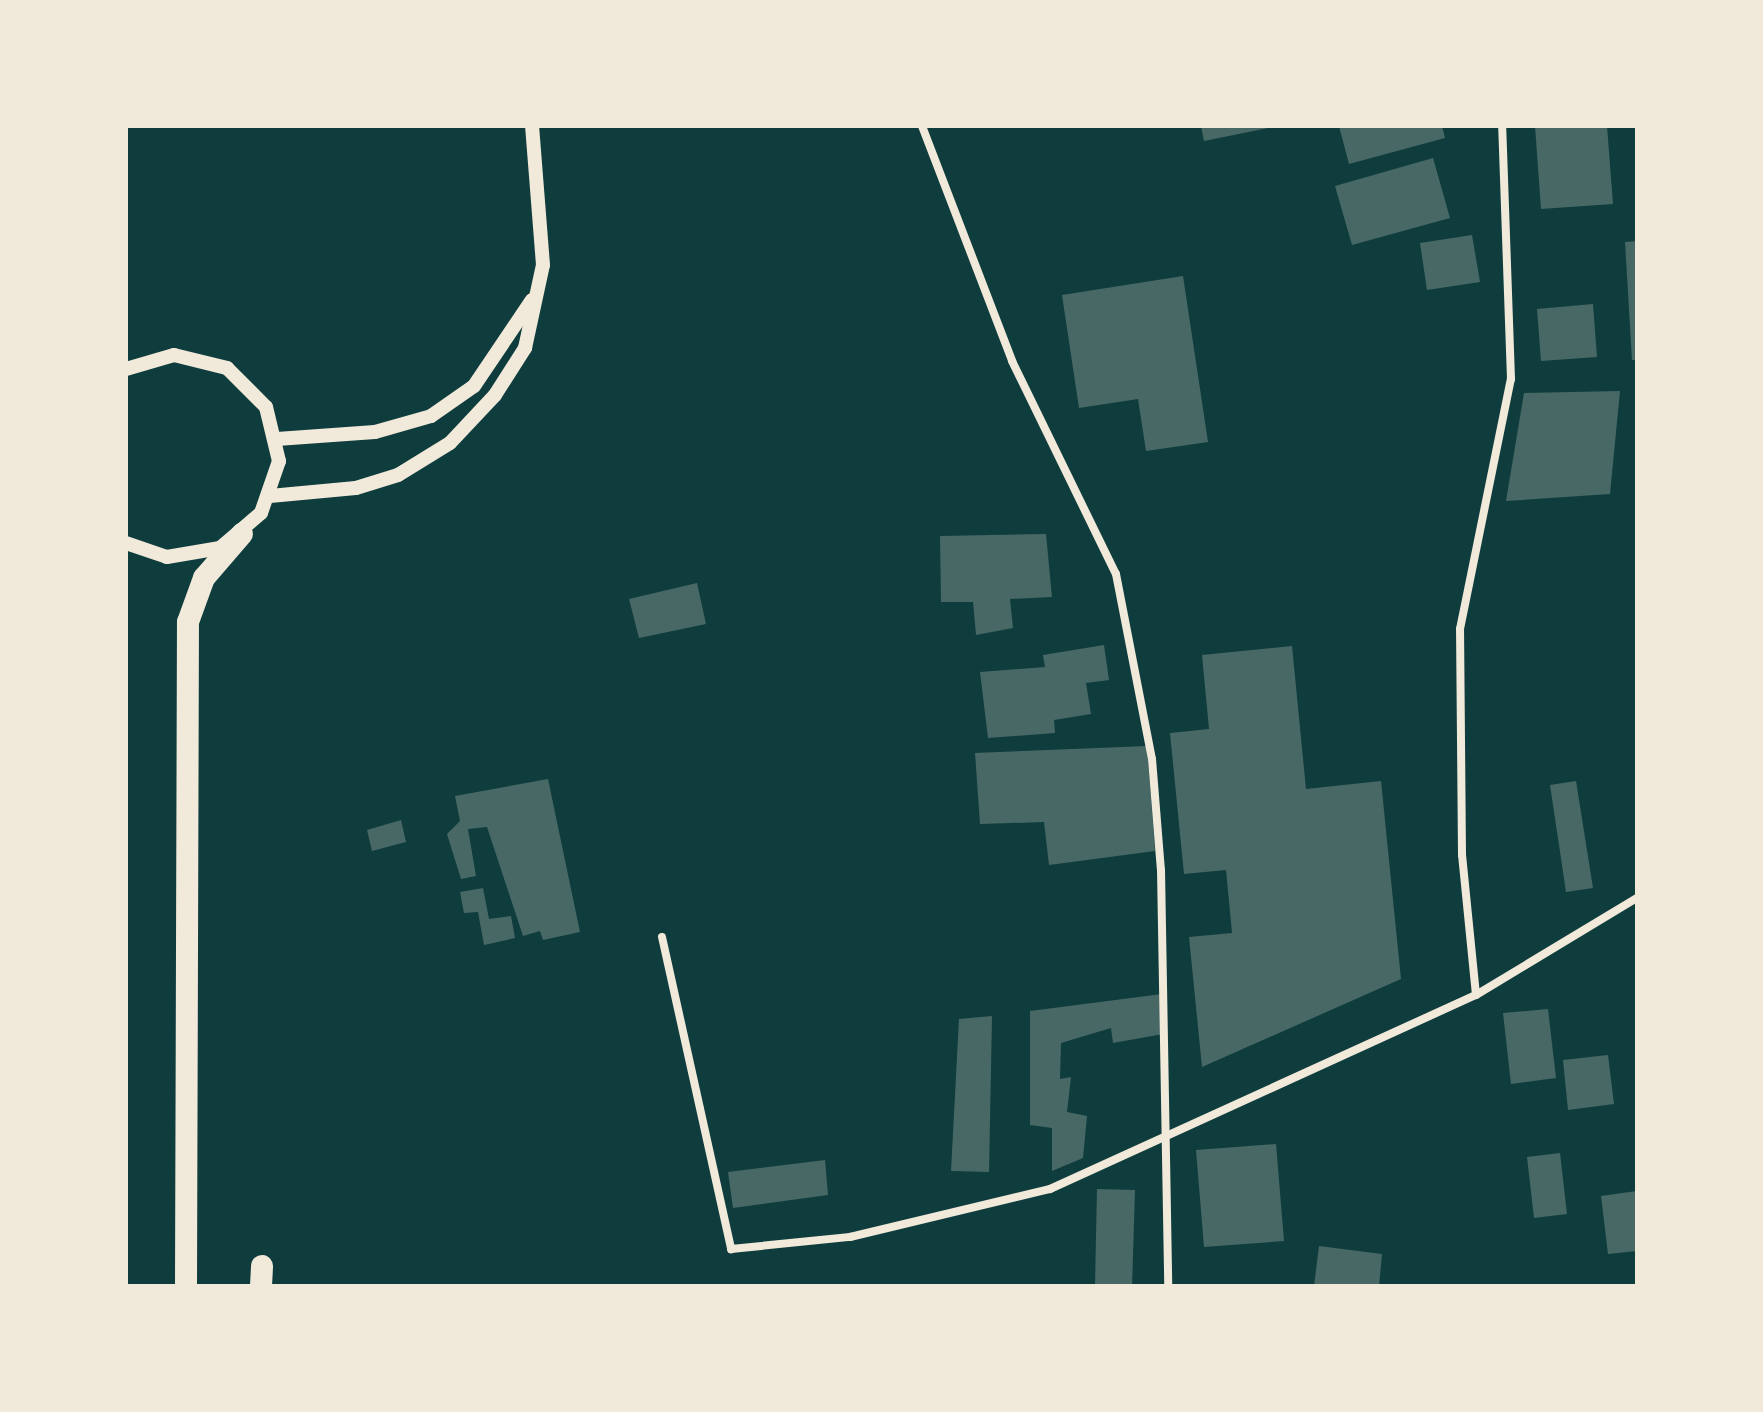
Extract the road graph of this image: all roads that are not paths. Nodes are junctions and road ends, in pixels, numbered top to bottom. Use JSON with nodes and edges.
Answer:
{"nodes":[{"id":1,"x":532,"y":126,"type":"edge"},
{"id":2,"x":922,"y":126,"type":"edge"},
{"id":3,"x":1502,"y":126,"type":"edge"},
{"id":4,"x":543,"y":265,"type":"junction"},
{"id":5,"x":126,"y":369,"type":"edge"},
{"id":6,"x":277,"y":439,"type":"junction"},
{"id":7,"x":270,"y":496,"type":"junction"},
{"id":8,"x":242,"y":534,"type":"junction"},
{"id":9,"x":126,"y":543,"type":"edge"},
{"id":10,"x":1637,"y":898,"type":"edge"},
{"id":11,"x":662,"y":937,"type":"dead end"},
{"id":12,"x":1476,"y":995,"type":"junction"},
{"id":13,"x":1167,"y":1138,"type":"junction"},
{"id":14,"x":186,"y":1286,"type":"edge"},
{"id":15,"x":1168,"y":1286,"type":"edge"}],
"edges":[{"from":1,"to":4,"type":"street"},
{"from":2,"to":13,"type":"street"},
{"from":3,"to":12,"type":"street"},
{"from":4,"to":6,"type":"street"},
{"from":4,"to":7,"type":"street"},
{"from":5,"to":6,"type":"street"},
{"from":6,"to":7,"type":"street"},
{"from":7,"to":8,"type":"street"},
{"from":8,"to":9,"type":"street"},
{"from":8,"to":14,"type":"highway"},
{"from":10,"to":12,"type":"street"},
{"from":11,"to":13,"type":"street"},
{"from":12,"to":13,"type":"street"},
{"from":13,"to":15,"type":"street"}]}
